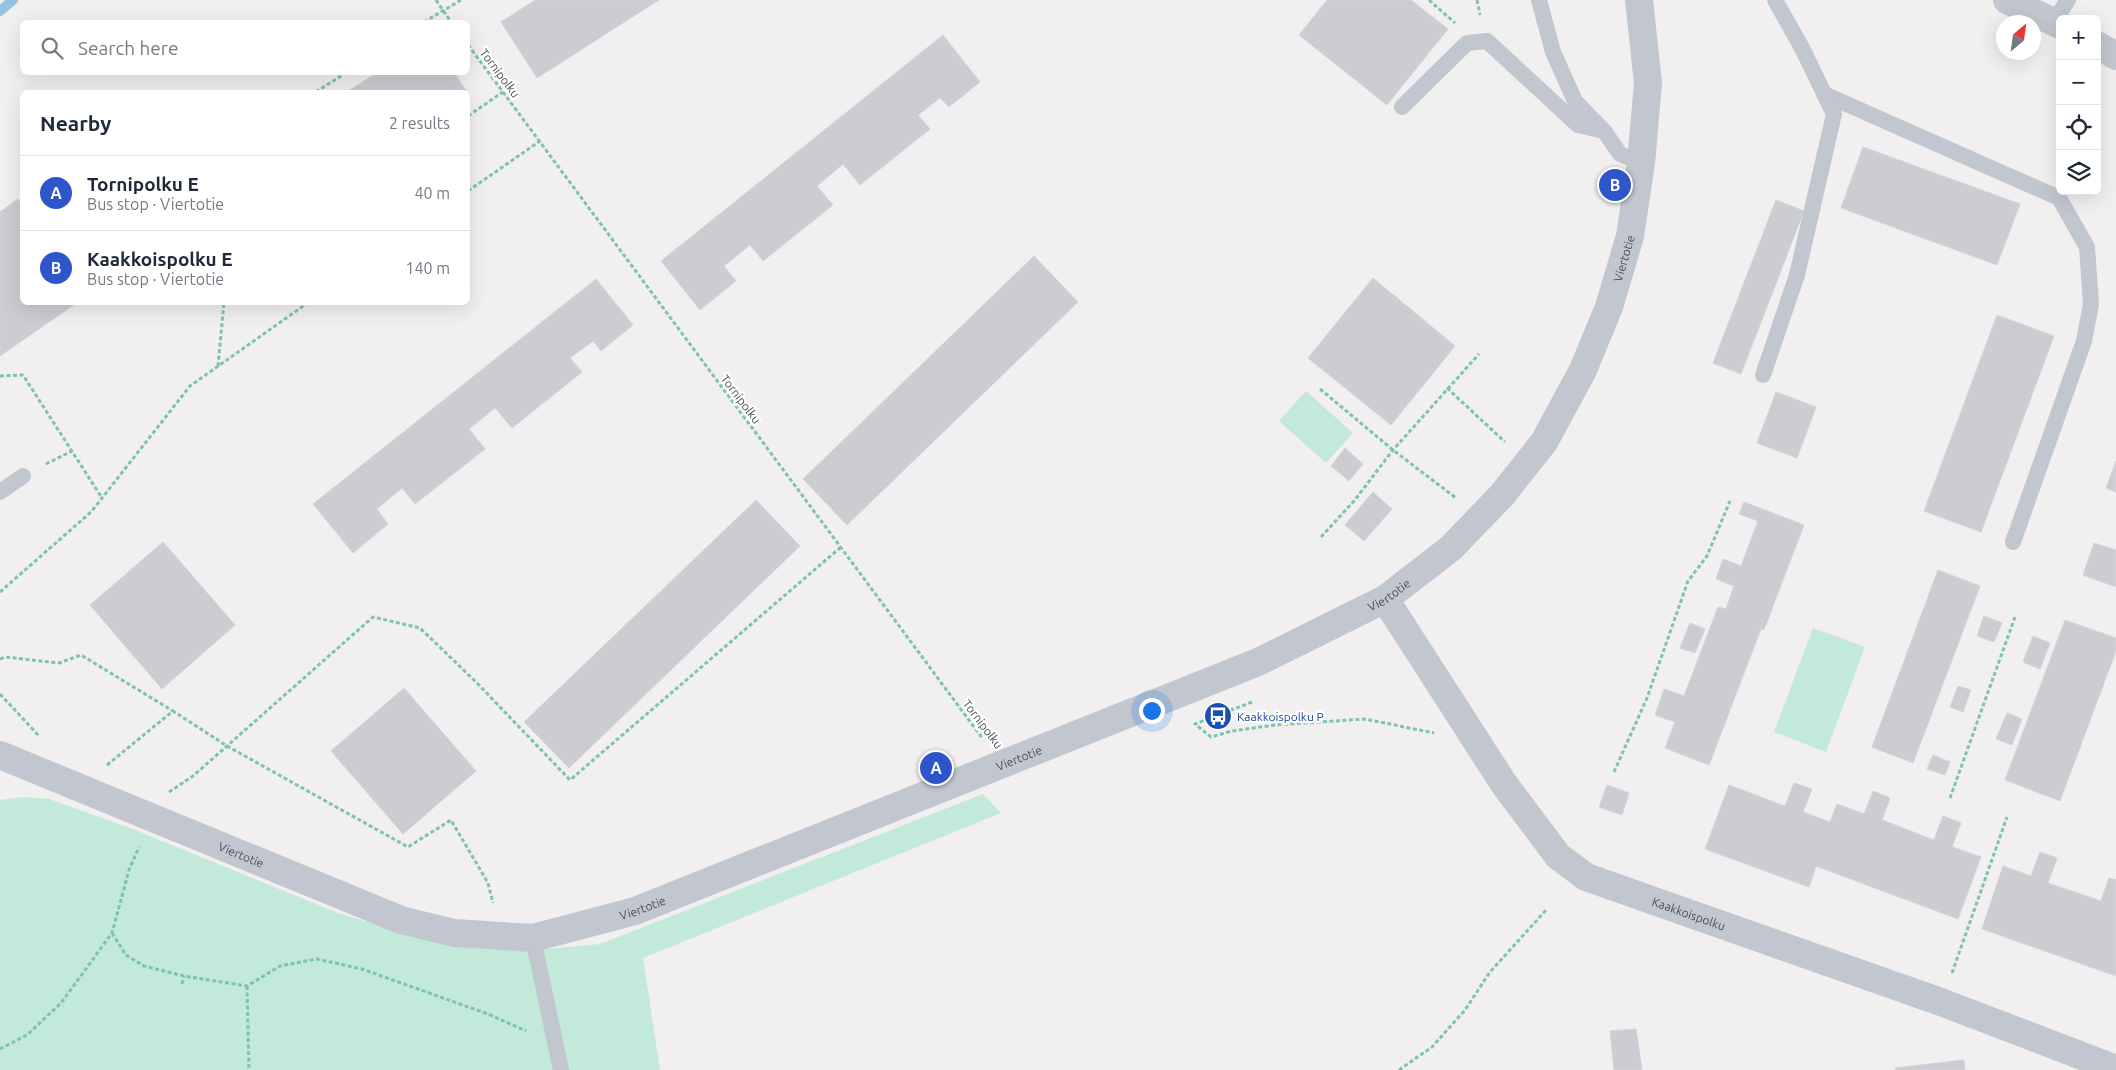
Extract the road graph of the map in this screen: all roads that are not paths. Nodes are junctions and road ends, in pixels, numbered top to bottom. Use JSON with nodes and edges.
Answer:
{"nodes":[{"id":1,"x":1539,"y":0,"type":"edge"},
{"id":2,"x":1775,"y":0,"type":"edge"},
{"id":3,"x":2007,"y":0,"type":"edge"},
{"id":4,"x":1641,"y":1,"type":"edge"},
{"id":5,"x":2060,"y":15,"type":"edge"},
{"id":6,"x":2101,"y":47,"type":"edge"},
{"id":7,"x":2116,"y":56,"type":"edge"},
{"id":8,"x":1824,"y":94,"type":"junction"},
{"id":9,"x":1402,"y":107,"type":"dead end"},
{"id":10,"x":1604,"y":132,"type":"junction"},
{"id":11,"x":1641,"y":162,"type":"junction"},
{"id":12,"x":1763,"y":375,"type":"dead end"},
{"id":13,"x":23,"y":476,"type":"dead end"},
{"id":14,"x":0,"y":492,"type":"edge"},
{"id":15,"x":2014,"y":542,"type":"dead end"},
{"id":16,"x":1385,"y":599,"type":"junction"},
{"id":17,"x":0,"y":755,"type":"edge"},
{"id":18,"x":533,"y":938,"type":"junction"},
{"id":19,"x":2116,"y":1069,"type":"edge"},
{"id":20,"x":561,"y":1070,"type":"edge"}],
"edges":[{"from":1,"to":10,"type":"lane"},
{"from":2,"to":8,"type":"lane"},
{"from":3,"to":5,"type":"street"},
{"from":4,"to":11,"type":"street","name":"Viertotie"},
{"from":6,"to":7,"type":"street"},
{"from":8,"to":12,"type":"lane"},
{"from":8,"to":15,"type":"lane"},
{"from":9,"to":10,"type":"lane"},
{"from":10,"to":11,"type":"lane"},
{"from":11,"to":16,"type":"street","name":"Viertotie"},
{"from":13,"to":14,"type":"lane"},
{"from":16,"to":18,"type":"street","name":"Viertotie"},
{"from":16,"to":19,"type":"street","name":"Kaakkoispolku"},
{"from":17,"to":18,"type":"street","name":"Viertotie"},
{"from":18,"to":20,"type":"lane"}]}
